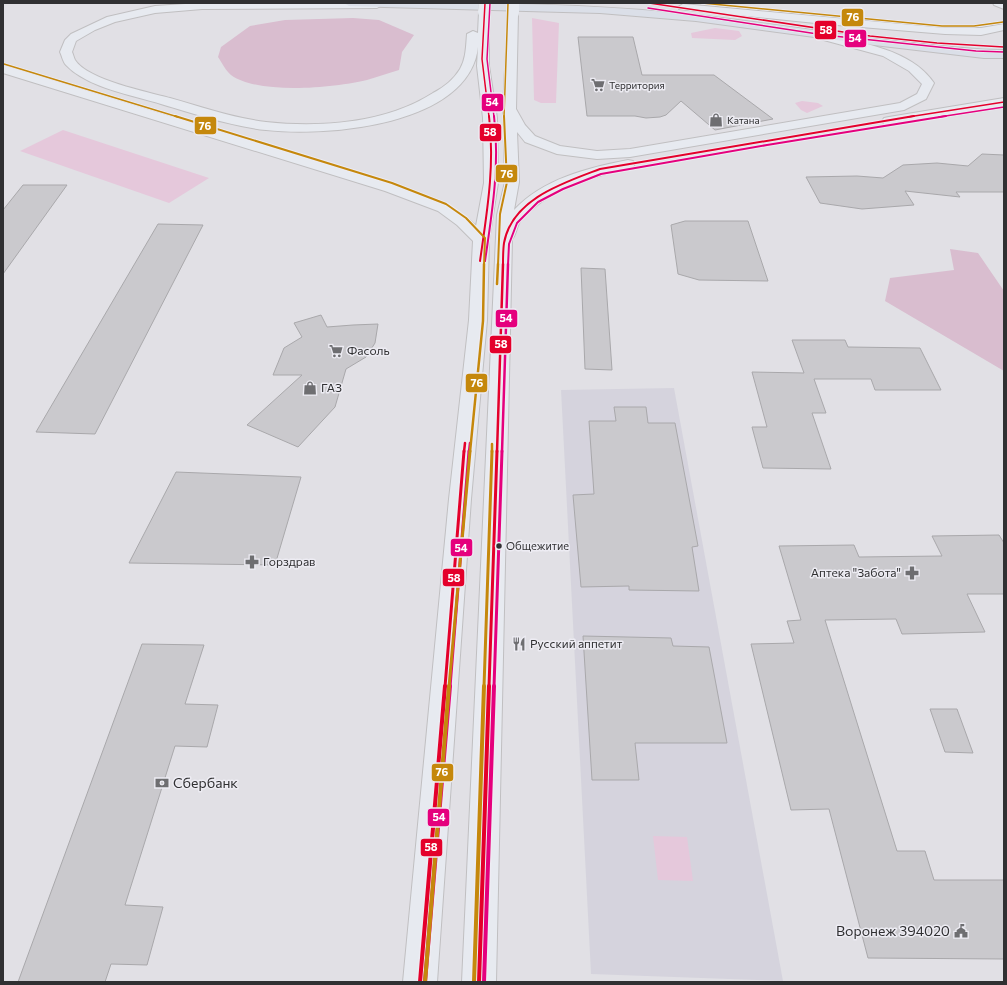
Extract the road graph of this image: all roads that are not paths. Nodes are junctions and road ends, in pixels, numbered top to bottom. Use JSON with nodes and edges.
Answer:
{"nodes":[{"id":1,"x":349,"y":3,"type":"edge"},
{"id":2,"x":649,"y":3,"type":"edge"},
{"id":3,"x":998,"y":3,"type":"edge"},
{"id":4,"x":401,"y":5,"type":"junction"},
{"id":5,"x":1004,"y":6,"type":"edge"},
{"id":6,"x":683,"y":7,"type":"junction"},
{"id":7,"x":513,"y":8,"type":"edge"},
{"id":8,"x":484,"y":12,"type":"edge"},
{"id":9,"x":1004,"y":27,"type":"edge"},
{"id":10,"x":824,"y":37,"type":"junction"},
{"id":11,"x":1004,"y":47,"type":"edge"},
{"id":12,"x":1004,"y":54,"type":"edge"},
{"id":13,"x":3,"y":69,"type":"edge"},
{"id":14,"x":1004,"y":102,"type":"edge"},
{"id":15,"x":509,"y":108,"type":"junction"},
{"id":16,"x":492,"y":242,"type":"junction"},
{"id":17,"x":420,"y":982,"type":"edge"},
{"id":18,"x":479,"y":982,"type":"edge"}],
"edges":[{"from":1,"to":4,"type":"highway"},
{"from":2,"to":6,"type":"highway"},
{"from":3,"to":5,"type":"main road"},
{"from":4,"to":8,"type":"main road"},
{"from":4,"to":10,"type":"highway"},
{"from":6,"to":9,"type":"main road"},
{"from":6,"to":11,"type":"highway"},
{"from":7,"to":15,"type":"main road"},
{"from":8,"to":16,"type":"main road"},
{"from":10,"to":12,"type":"highway"},
{"from":10,"to":15,"type":"main road"},
{"from":13,"to":16,"type":"main road"},
{"from":14,"to":16,"type":"main road"},
{"from":15,"to":16,"type":"main road"},
{"from":16,"to":17,"type":"main road"},
{"from":16,"to":18,"type":"main road"}]}
